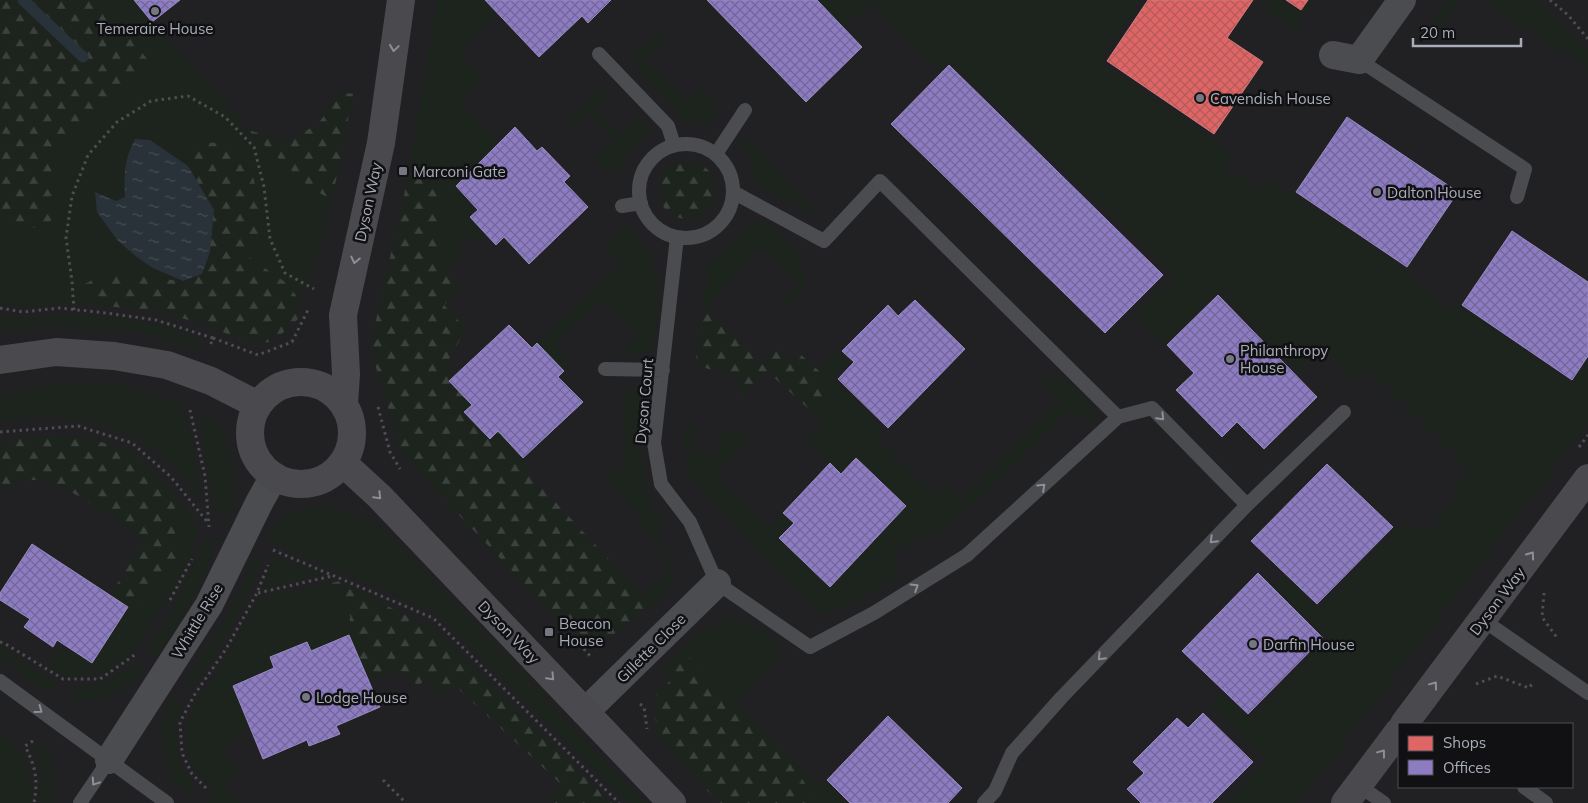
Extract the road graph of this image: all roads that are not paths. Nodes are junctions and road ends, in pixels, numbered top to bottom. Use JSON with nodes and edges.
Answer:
{"nodes":[{"id":1,"x":1402,"y":0,"type":"edge"},
{"id":2,"x":396,"y":1,"type":"edge"},
{"id":3,"x":599,"y":54,"type":"dead end"},
{"id":4,"x":1346,"y":58,"type":"joint"},
{"id":5,"x":744,"y":110,"type":"dead end"},
{"id":6,"x":674,"y":145,"type":"junction"},
{"id":7,"x":716,"y":154,"type":"junction"},
{"id":8,"x":733,"y":192,"type":"junction"},
{"id":9,"x":1517,"y":196,"type":"dead end"},
{"id":10,"x":640,"y":203,"type":"junction"},
{"id":11,"x":622,"y":206,"type":"dead end"},
{"id":12,"x":677,"y":237,"type":"junction"},
{"id":13,"x":0,"y":360,"type":"edge"},
{"id":14,"x":605,"y":369,"type":"dead end"},
{"id":15,"x":663,"y":370,"type":"junction"},
{"id":16,"x":344,"y":404,"type":"junction"},
{"id":17,"x":258,"y":405,"type":"junction"},
{"id":18,"x":1344,"y":412,"type":"dead end"},
{"id":19,"x":1118,"y":417,"type":"junction"},
{"id":20,"x":343,"y":463,"type":"junction"},
{"id":21,"x":274,"y":476,"type":"junction"},
{"id":22,"x":1588,"y":478,"type":"edge"},
{"id":23,"x":1247,"y":505,"type":"junction"},
{"id":24,"x":717,"y":583,"type":"junction"},
{"id":25,"x":1483,"y":620,"type":"junction"},
{"id":26,"x":0,"y":681,"type":"edge"},
{"id":27,"x":1588,"y":693,"type":"edge"},
{"id":28,"x":586,"y":712,"type":"junction"},
{"id":29,"x":1405,"y":723,"type":"edge"},
{"id":30,"x":1398,"y":732,"type":"edge"},
{"id":31,"x":109,"y":760,"type":"junction"},
{"id":32,"x":1525,"y":788,"type":"edge"},
{"id":33,"x":1351,"y":794,"type":"edge"},
{"id":34,"x":80,"y":803,"type":"edge"},
{"id":35,"x":167,"y":803,"type":"edge"},
{"id":36,"x":672,"y":803,"type":"edge"},
{"id":37,"x":984,"y":803,"type":"edge"},
{"id":38,"x":1384,"y":803,"type":"edge"},
{"id":39,"x":1546,"y":803,"type":"edge"}],
"edges":[{"from":1,"to":4,"type":"street"},
{"from":2,"to":16,"type":"street","name":"Dyson Way","one_way":true},
{"from":3,"to":6,"type":"lane"},
{"from":4,"to":9,"type":"lane"},
{"from":5,"to":7,"type":"lane"},
{"from":6,"to":7,"type":"lane"},
{"from":6,"to":10,"type":"lane"},
{"from":7,"to":8,"type":"lane"},
{"from":8,"to":12,"type":"lane"},
{"from":8,"to":19,"type":"lane"},
{"from":10,"to":11,"type":"lane"},
{"from":10,"to":12,"type":"lane"},
{"from":12,"to":15,"type":"lane","name":"Dyson Court"},
{"from":13,"to":17,"type":"street"},
{"from":14,"to":15,"type":"lane"},
{"from":15,"to":24,"type":"lane","name":"Dyson Court"},
{"from":16,"to":17,"type":"street"},
{"from":16,"to":20,"type":"street"},
{"from":17,"to":21,"type":"street"},
{"from":18,"to":23,"type":"lane"},
{"from":19,"to":23,"type":"lane","one_way":true},
{"from":24,"to":19,"type":"lane","one_way":true},
{"from":20,"to":21,"type":"street"},
{"from":20,"to":28,"type":"street","name":"Dyson Way","one_way":true},
{"from":21,"to":31,"type":"street","name":"Whittle Rise"},
{"from":25,"to":22,"type":"street","name":"Dyson Way","one_way":true},
{"from":23,"to":37,"type":"lane","one_way":true},
{"from":24,"to":28,"type":"street","name":"Gillette Close"},
{"from":25,"to":27,"type":"lane"},
{"from":29,"to":25,"type":"street","name":"Dyson Way","one_way":true},
{"from":26,"to":31,"type":"lane","one_way":true},
{"from":28,"to":36,"type":"street","name":"Dyson Way"},
{"from":33,"to":30,"type":"street","one_way":true},
{"from":31,"to":34,"type":"lane","name":"Whittle Rise","one_way":true},
{"from":31,"to":35,"type":"lane"},
{"from":32,"to":39,"type":"lane"},
{"from":33,"to":38,"type":"lane"}]}
